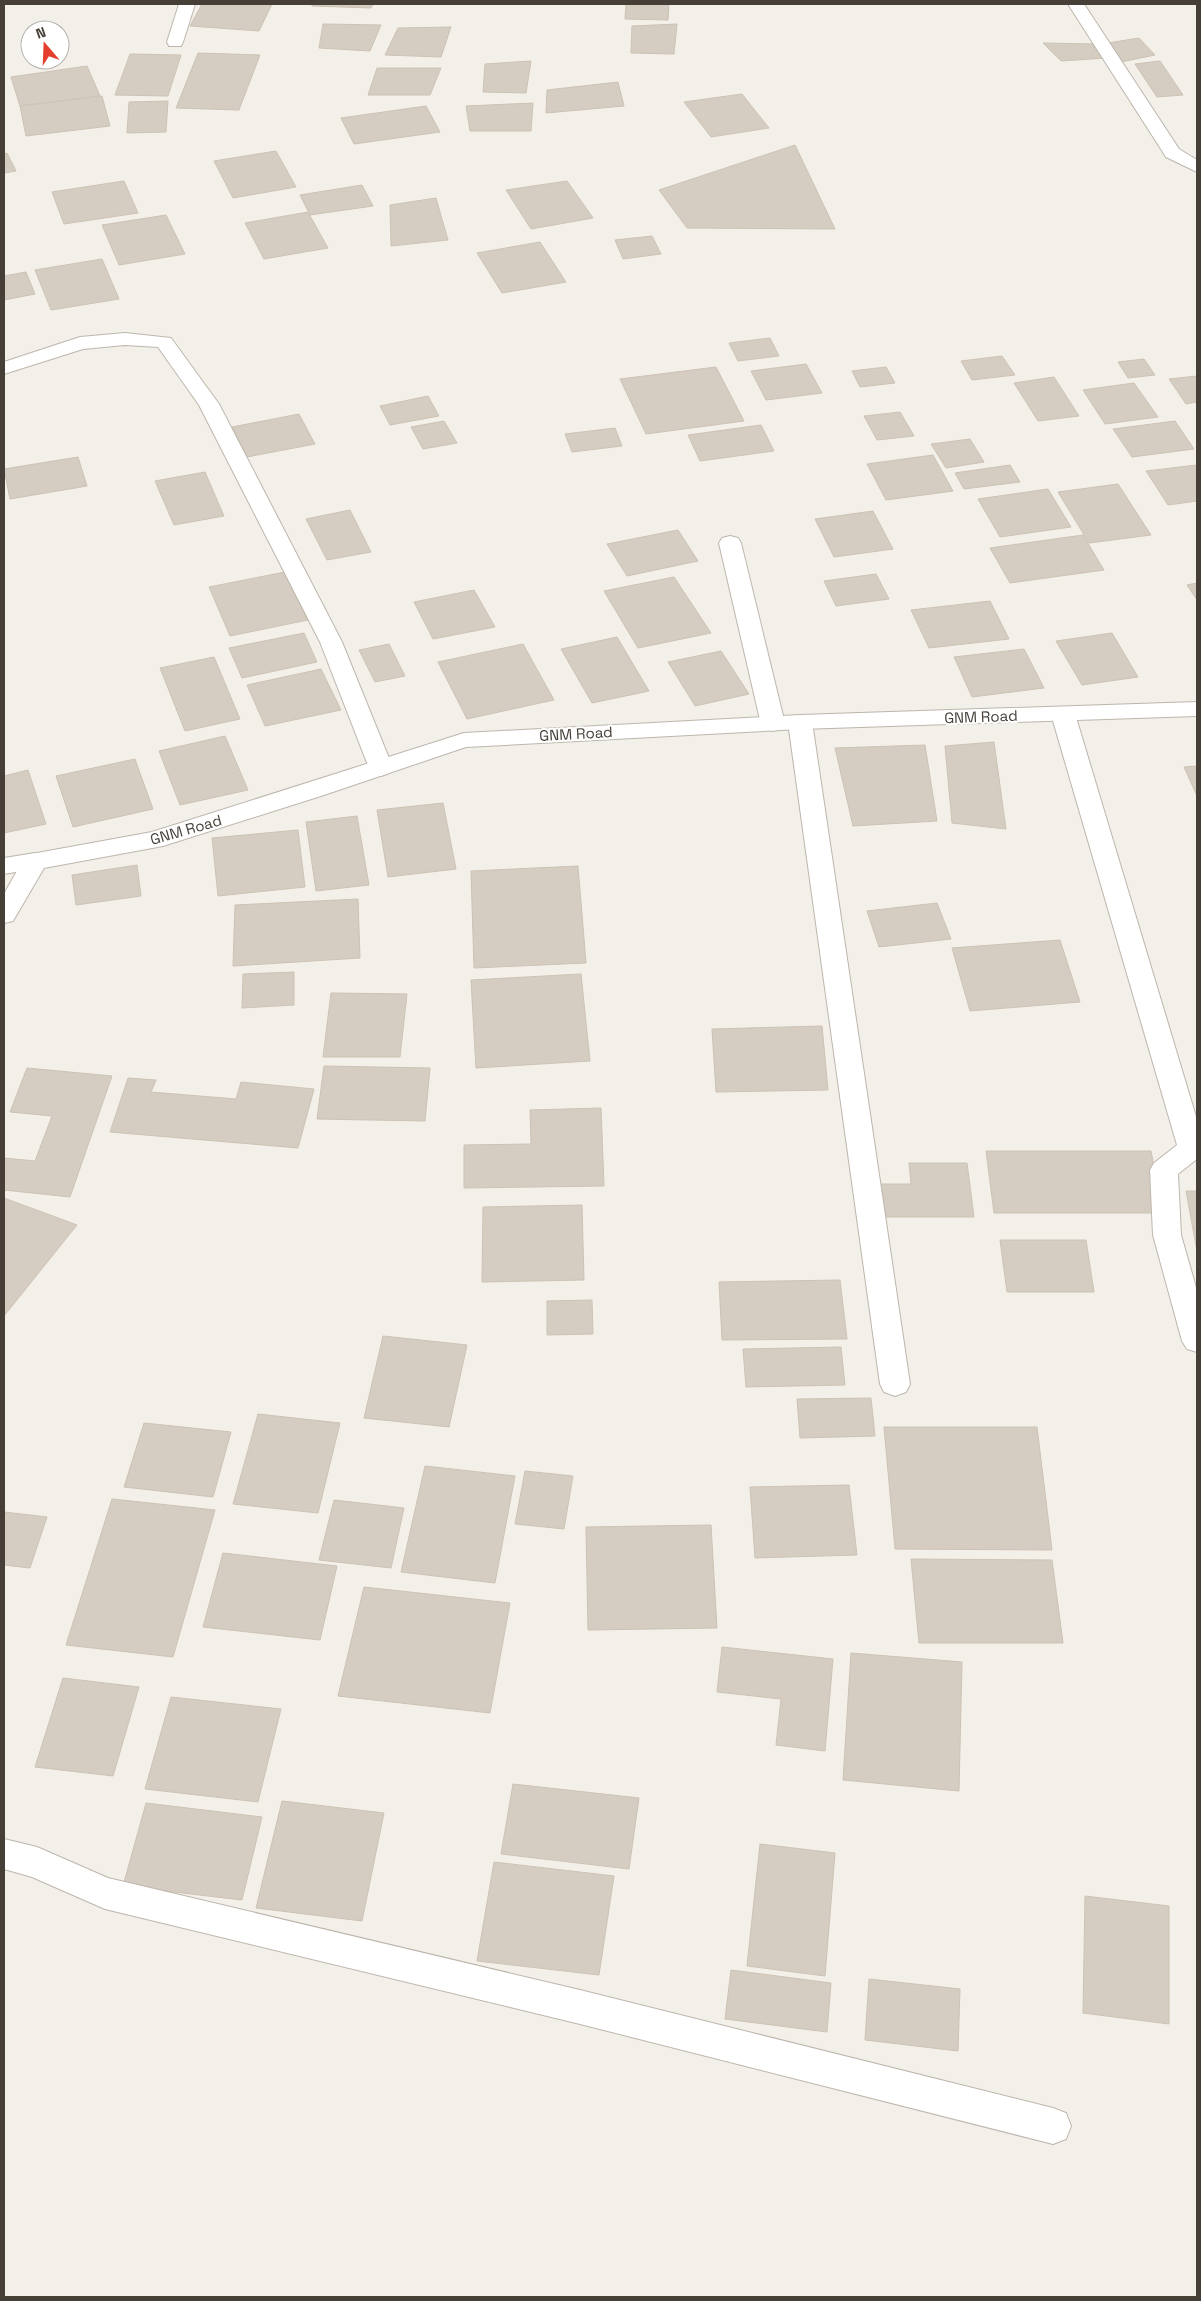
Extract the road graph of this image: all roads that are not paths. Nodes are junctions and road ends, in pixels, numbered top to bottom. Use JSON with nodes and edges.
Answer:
{"nodes":[{"id":1,"x":187,"y":4,"type":"edge"},
{"id":2,"x":1076,"y":4,"type":"edge"},
{"id":3,"x":175,"y":42,"type":"dead end"},
{"id":4,"x":1197,"y":167,"type":"edge"},
{"id":5,"x":4,"y":368,"type":"edge"},
{"id":6,"x":730,"y":543,"type":"dead end"},
{"id":7,"x":1197,"y":709,"type":"edge"},
{"id":8,"x":1062,"y":714,"type":"junction"},
{"id":9,"x":800,"y":722,"type":"junction"},
{"id":10,"x":773,"y":724,"type":"junction"},
{"id":11,"x":380,"y":768,"type":"junction"},
{"id":12,"x":35,"y":861,"type":"junction"},
{"id":13,"x":4,"y":866,"type":"edge"},
{"id":14,"x":4,"y":915,"type":"edge"},
{"id":15,"x":1197,"y":1341,"type":"edge"},
{"id":16,"x":895,"y":1384,"type":"dead end"},
{"id":17,"x":4,"y":1854,"type":"edge"},
{"id":18,"x":1052,"y":2126,"type":"dead end"}],
"edges":[{"from":1,"to":3,"type":"street"},
{"from":2,"to":4,"type":"street"},
{"from":5,"to":11,"type":"street"},
{"from":6,"to":10,"type":"street"},
{"from":7,"to":8,"type":"street","name":"GNM Road"},
{"from":8,"to":9,"type":"street","name":"GNM Road"},
{"from":8,"to":15,"type":"street"},
{"from":9,"to":10,"type":"street","name":"GNM Road"},
{"from":9,"to":16,"type":"street"},
{"from":10,"to":11,"type":"street","name":"GNM Road"},
{"from":11,"to":12,"type":"street","name":"GNM Road"},
{"from":12,"to":13,"type":"street","name":"GNM Road"},
{"from":12,"to":14,"type":"street"},
{"from":17,"to":18,"type":"street"}]}
